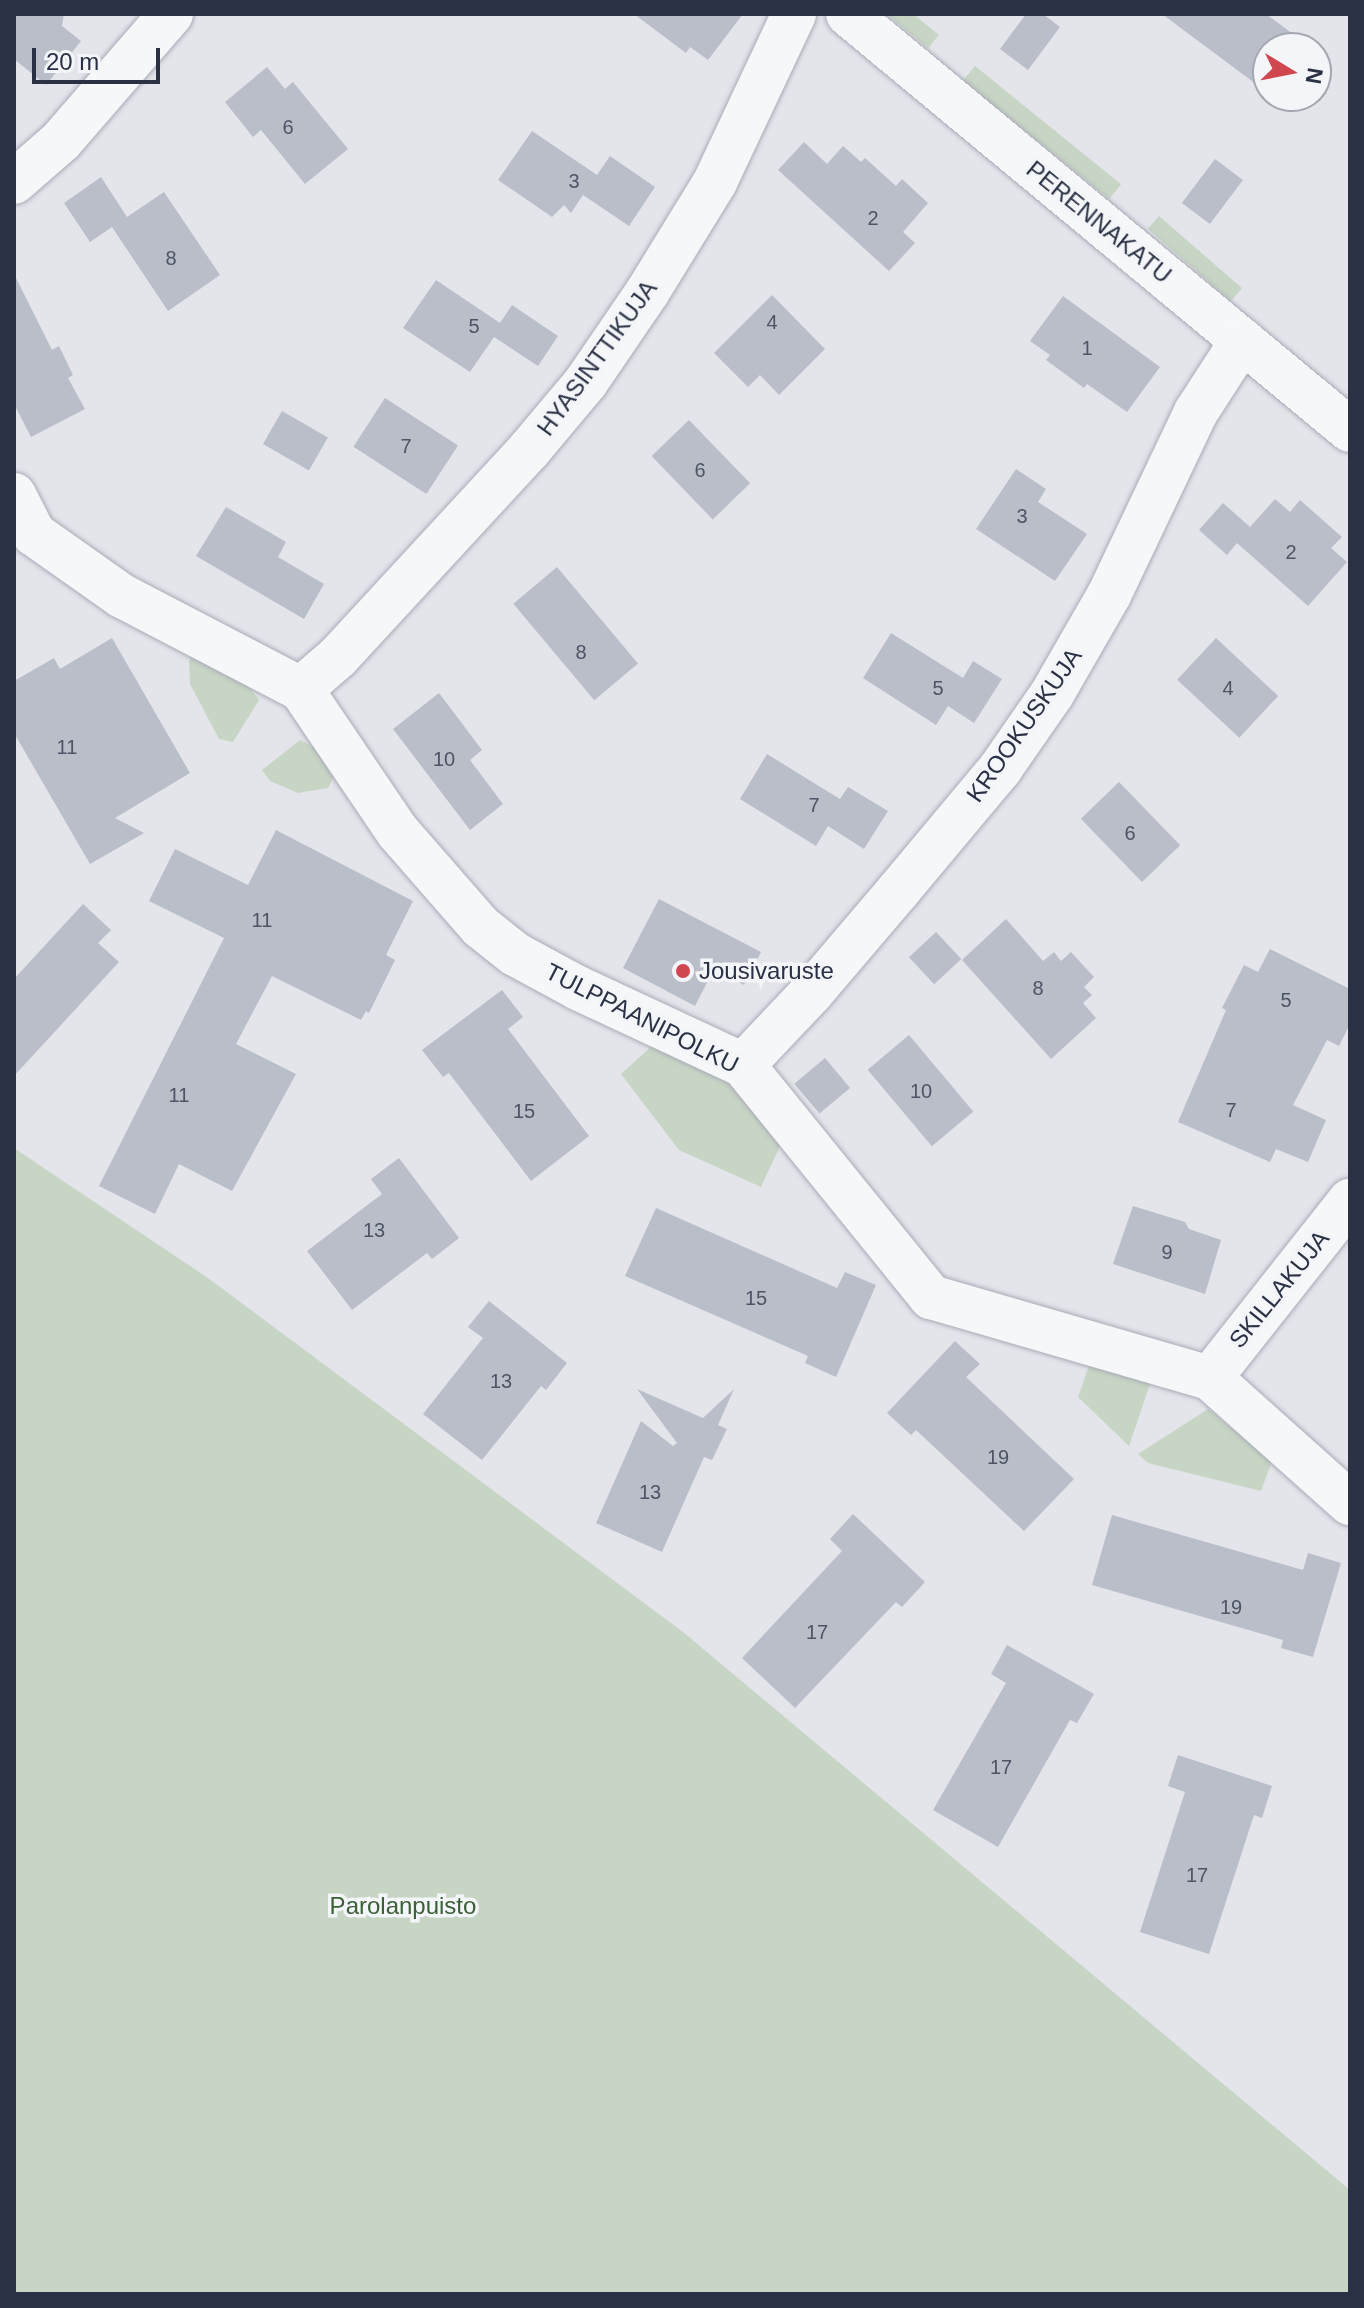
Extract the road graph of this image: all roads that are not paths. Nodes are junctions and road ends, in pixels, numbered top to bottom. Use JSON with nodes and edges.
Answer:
{"nodes":[{"id":1,"x":171,"y":14,"type":"edge"},
{"id":2,"x":794,"y":14,"type":"edge"},
{"id":3,"x":848,"y":14,"type":"edge"},
{"id":4,"x":14,"y":182,"type":"edge"},
{"id":5,"x":1242,"y":341,"type":"junction"},
{"id":6,"x":1350,"y":430,"type":"edge"},
{"id":7,"x":14,"y":495,"type":"edge"},
{"id":8,"x":301,"y":689,"type":"junction"},
{"id":9,"x":743,"y":1065,"type":"junction"},
{"id":10,"x":1350,"y":1201,"type":"edge"},
{"id":11,"x":1210,"y":1378,"type":"junction"},
{"id":12,"x":1350,"y":1503,"type":"edge"}],
"edges":[{"from":1,"to":4,"type":"street"},
{"from":2,"to":8,"type":"street","name":"HYASINTTIKUJA"},
{"from":3,"to":5,"type":"street","name":"PERENNAKATU"},
{"from":5,"to":6,"type":"street","name":"PERENNAKATU"},
{"from":5,"to":9,"type":"street","name":"KROOKUSKUJA"},
{"from":7,"to":8,"type":"street","name":"TULPPAANIPOLKU"},
{"from":8,"to":9,"type":"street","name":"TULPPAANIPOLKU"},
{"from":9,"to":11,"type":"street","name":"TULPPAANIPOLKU"},
{"from":10,"to":11,"type":"street","name":"SKILLAKUJA"},
{"from":11,"to":12,"type":"street","name":"TULPPAANIPOLKU"}]}
